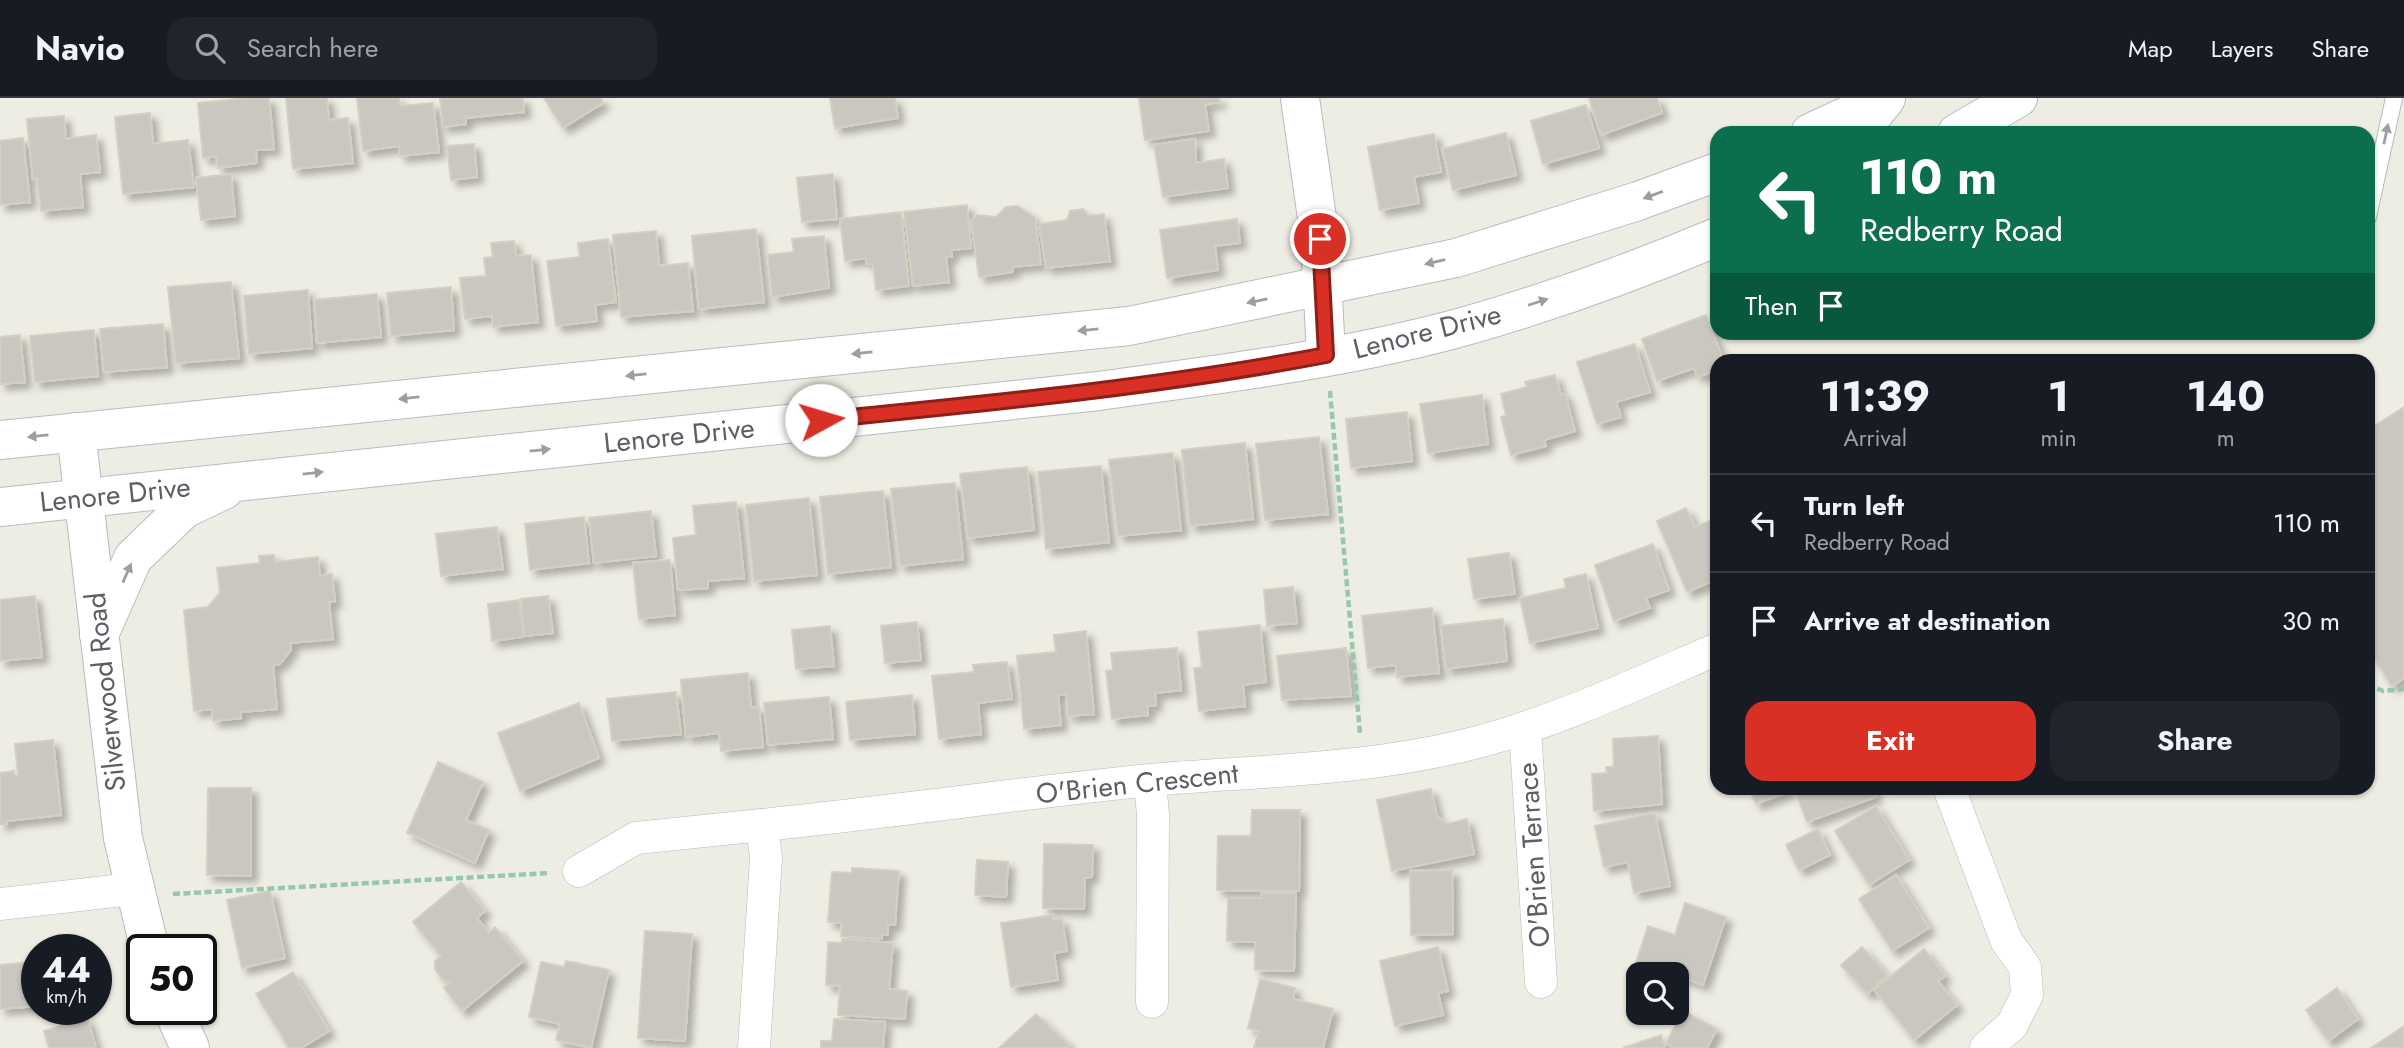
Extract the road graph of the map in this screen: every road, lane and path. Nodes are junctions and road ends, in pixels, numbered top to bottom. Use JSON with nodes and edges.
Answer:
{"nodes":[{"id":1,"x":1300,"y":98,"type":"edge"},
{"id":2,"x":1886,"y":98,"type":"edge"},
{"id":3,"x":1901,"y":98,"type":"edge"},
{"id":4,"x":2018,"y":98,"type":"edge"},
{"id":5,"x":2394,"y":98,"type":"edge"},
{"id":6,"x":1825,"y":126,"type":"edge"},
{"id":7,"x":1878,"y":126,"type":"edge"},
{"id":8,"x":1969,"y":126,"type":"edge"},
{"id":9,"x":1710,"y":175,"type":"edge"},
{"id":10,"x":2375,"y":185,"type":"edge"},
{"id":11,"x":1710,"y":240,"type":"edge"},
{"id":12,"x":1324,"y":288,"type":"junction"},
{"id":13,"x":1328,"y":372,"type":"junction"},
{"id":14,"x":76,"y":432,"type":"junction"},
{"id":15,"x":0,"y":440,"type":"edge"},
{"id":16,"x":245,"y":480,"type":"junction"},
{"id":17,"x":83,"y":497,"type":"junction"},
{"id":18,"x":0,"y":507,"type":"edge"},
{"id":19,"x":99,"y":635,"type":"junction"},
{"id":20,"x":1710,"y":652,"type":"edge"},
{"id":21,"x":2375,"y":687,"type":"edge"},
{"id":22,"x":2404,"y":689,"type":"edge"},
{"id":23,"x":1525,"y":728,"type":"junction"},
{"id":24,"x":1360,"y":732,"type":"dead end"},
{"id":25,"x":1150,"y":780,"type":"junction"},
{"id":26,"x":1953,"y":795,"type":"edge"},
{"id":27,"x":762,"y":825,"type":"junction"},
{"id":28,"x":579,"y":871,"type":"dead end"},
{"id":29,"x":520,"y":875,"type":"dead end"},
{"id":30,"x":132,"y":889,"type":"junction"},
{"id":31,"x":0,"y":904,"type":"edge"},
{"id":32,"x":176,"y":905,"type":"dead end"},
{"id":33,"x":145,"y":934,"type":"edge"},
{"id":34,"x":1541,"y":982,"type":"dead end"},
{"id":35,"x":1152,"y":1002,"type":"dead end"},
{"id":36,"x":180,"y":1025,"type":"edge"},
{"id":37,"x":190,"y":1048,"type":"edge"},
{"id":38,"x":754,"y":1048,"type":"edge"},
{"id":39,"x":1986,"y":1048,"type":"edge"}],
"edges":[{"from":1,"to":12,"type":"main road"},
{"from":2,"to":6,"type":"main road"},
{"from":3,"to":7,"type":"lane"},
{"from":4,"to":8,"type":"main road"},
{"from":10,"to":5,"type":"lane","one_way":true},
{"from":9,"to":12,"type":"main road","one_way":true},
{"from":13,"to":11,"type":"main road","name":"Lenore Drive","one_way":true},
{"from":12,"to":13,"type":"main road"},
{"from":12,"to":14,"type":"main road","one_way":true},
{"from":16,"to":13,"type":"main road","name":"Lenore Drive","one_way":true},
{"from":13,"to":24,"type":"path"},
{"from":14,"to":15,"type":"main road","one_way":true},
{"from":14,"to":17,"type":"main road","name":"Silverwood Road"},
{"from":16,"to":17,"type":"main road","name":"Lenore Drive"},
{"from":19,"to":16,"type":"main road","one_way":true},
{"from":17,"to":18,"type":"main road","name":"Lenore Drive"},
{"from":17,"to":19,"type":"main road","name":"Silverwood Road"},
{"from":19,"to":30,"type":"main road","name":"Silverwood Road"},
{"from":20,"to":23,"type":"street","name":"O'Brien Crescent"},
{"from":21,"to":22,"type":"path"},
{"from":23,"to":25,"type":"street","name":"O'Brien Crescent"},
{"from":23,"to":34,"type":"street","name":"O'Brien Terrace"},
{"from":25,"to":27,"type":"street","name":"O'Brien Crescent"},
{"from":25,"to":35,"type":"street"},
{"from":26,"to":39,"type":"street"},
{"from":27,"to":28,"type":"street","name":"O'Brien Crescent"},
{"from":27,"to":38,"type":"street"},
{"from":29,"to":32,"type":"path"},
{"from":30,"to":31,"type":"street"},
{"from":30,"to":33,"type":"main road","name":"Silverwood Road"},
{"from":36,"to":37,"type":"main road"}]}
